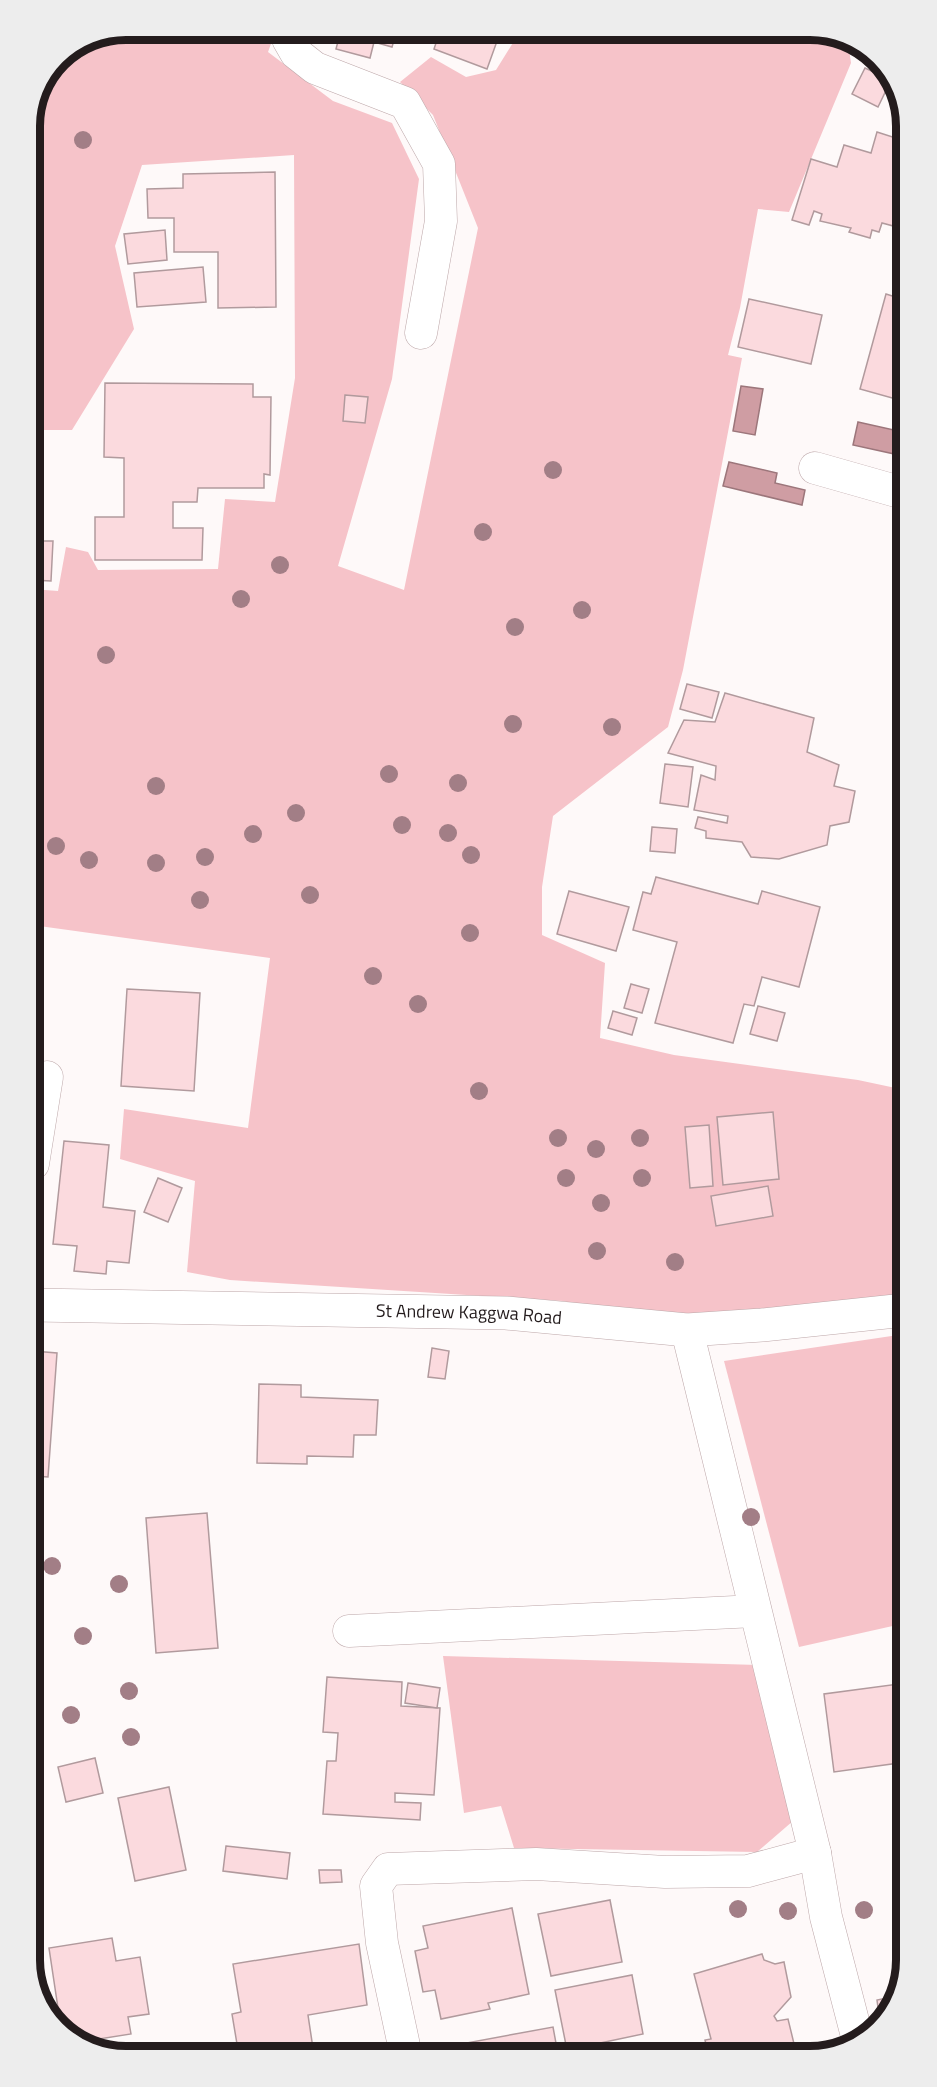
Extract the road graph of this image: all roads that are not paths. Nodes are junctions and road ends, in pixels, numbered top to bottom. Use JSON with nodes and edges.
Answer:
{"nodes":[{"id":1,"x":289,"y":40,"type":"edge"},
{"id":2,"x":421,"y":333,"type":"dead end"},
{"id":3,"x":815,"y":468,"type":"dead end"},
{"id":4,"x":896,"y":491,"type":"edge"},
{"id":5,"x":47,"y":1077,"type":"dead end"},
{"id":6,"x":40,"y":1118,"type":"edge"},
{"id":7,"x":40,"y":1305,"type":"edge"},
{"id":8,"x":896,"y":1311,"type":"edge"},
{"id":9,"x":687,"y":1330,"type":"junction"},
{"id":10,"x":755,"y":1611,"type":"junction"},
{"id":11,"x":349,"y":1631,"type":"dead end"},
{"id":12,"x":815,"y":1853,"type":"junction"},
{"id":13,"x":856,"y":2033,"type":"edge"},
{"id":14,"x":404,"y":2046,"type":"edge"}],
"edges":[{"from":1,"to":2,"type":"street"},
{"from":3,"to":4,"type":"street"},
{"from":5,"to":6,"type":"street"},
{"from":7,"to":9,"type":"street","name":"St Andrew Kaggwa Road"},
{"from":8,"to":9,"type":"street","name":"St Andrew Kaggwa Road"},
{"from":9,"to":10,"type":"street"},
{"from":10,"to":11,"type":"street"},
{"from":10,"to":12,"type":"street"},
{"from":12,"to":13,"type":"street"},
{"from":12,"to":14,"type":"street"}]}
